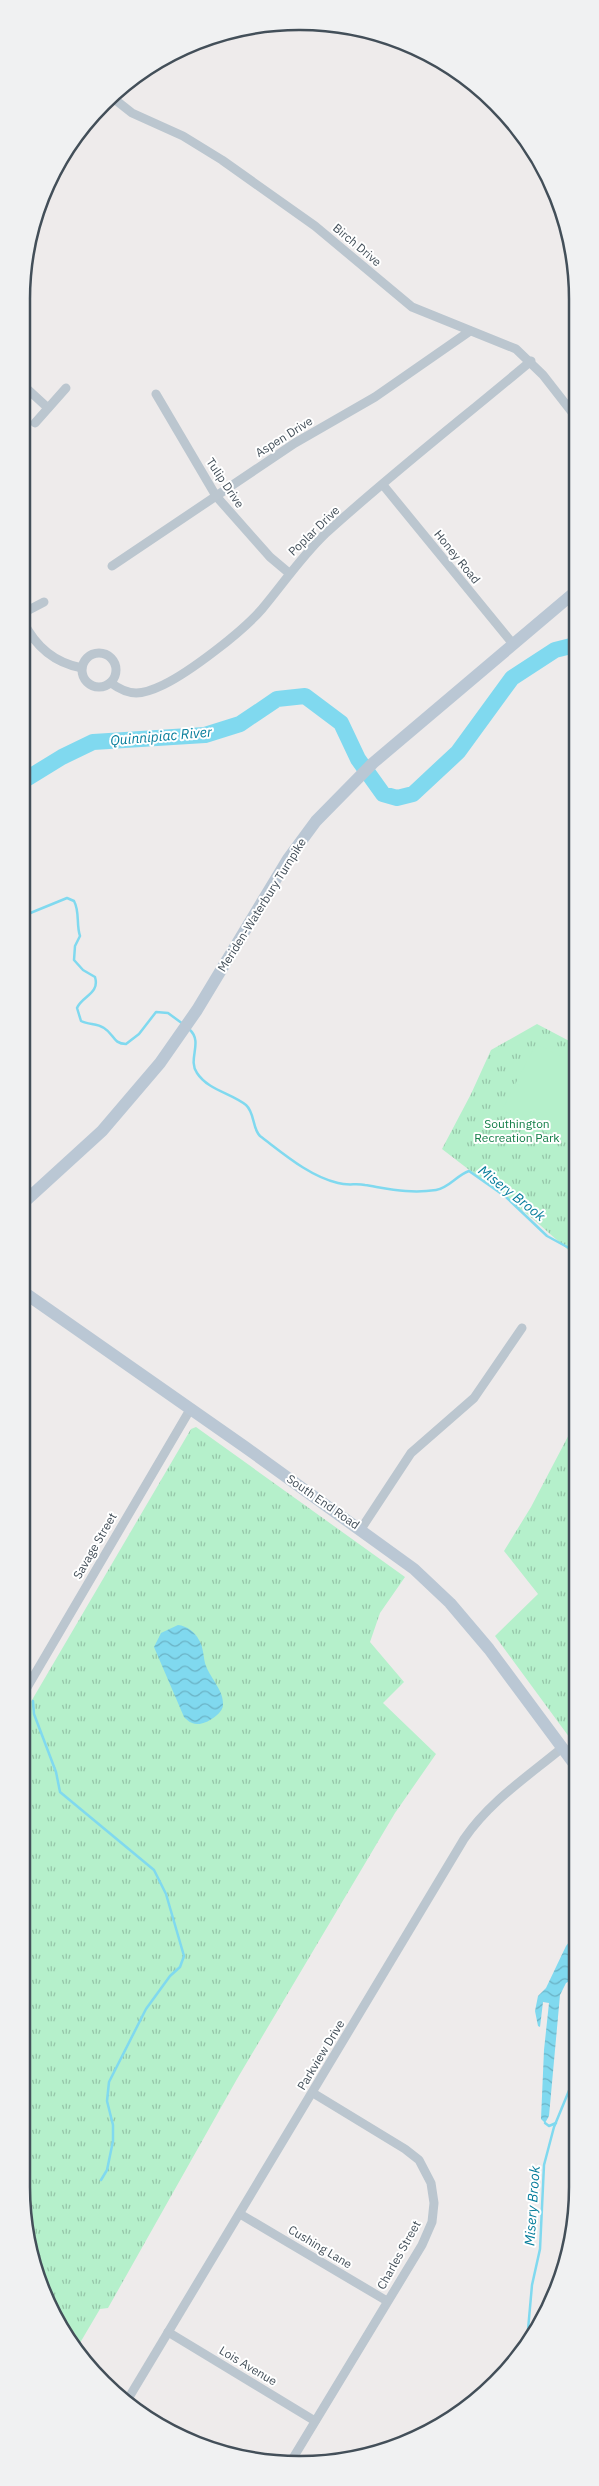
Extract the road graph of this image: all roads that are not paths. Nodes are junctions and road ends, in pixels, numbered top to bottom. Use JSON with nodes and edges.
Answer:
{"nodes":[{"id":1,"x":117,"y":101,"type":"edge"},
{"id":2,"x":470,"y":331,"type":"junction"},
{"id":3,"x":531,"y":361,"type":"junction"},
{"id":4,"x":66,"y":388,"type":"dead end"},
{"id":5,"x":30,"y":392,"type":"edge"},
{"id":6,"x":156,"y":394,"type":"dead end"},
{"id":7,"x":48,"y":408,"type":"junction"},
{"id":8,"x":569,"y":408,"type":"edge"},
{"id":9,"x":35,"y":423,"type":"dead end"},
{"id":10,"x":383,"y":485,"type":"junction"},
{"id":11,"x":216,"y":496,"type":"junction"},
{"id":12,"x":112,"y":566,"type":"dead end"},
{"id":13,"x":289,"y":573,"type":"junction"},
{"id":14,"x":569,"y":597,"type":"edge"},
{"id":15,"x":44,"y":602,"type":"dead end"},
{"id":16,"x":30,"y":609,"type":"edge"},
{"id":17,"x":30,"y":634,"type":"edge"},
{"id":18,"x":513,"y":644,"type":"junction"},
{"id":19,"x":82,"y":668,"type":"junction"},
{"id":20,"x":111,"y":683,"type":"junction"},
{"id":21,"x":30,"y":1197,"type":"edge"},
{"id":22,"x":30,"y":1297,"type":"edge"},
{"id":23,"x":522,"y":1328,"type":"dead end"},
{"id":24,"x":191,"y":1408,"type":"junction"},
{"id":25,"x":361,"y":1529,"type":"junction"},
{"id":26,"x":30,"y":1682,"type":"edge"},
{"id":27,"x":562,"y":1748,"type":"junction"},
{"id":28,"x":569,"y":1757,"type":"edge"},
{"id":29,"x":313,"y":2093,"type":"junction"},
{"id":30,"x":240,"y":2214,"type":"junction"},
{"id":31,"x":387,"y":2301,"type":"junction"},
{"id":32,"x":168,"y":2332,"type":"junction"},
{"id":33,"x":130,"y":2396,"type":"edge"},
{"id":34,"x":315,"y":2421,"type":"junction"},
{"id":35,"x":294,"y":2456,"type":"edge"}],
"edges":[{"from":1,"to":2,"type":"street","name":"Birch Drive"},
{"from":2,"to":3,"type":"street","name":"Birch Drive"},
{"from":2,"to":11,"type":"street","name":"Aspen Drive"},
{"from":3,"to":8,"type":"street","name":"Birch Drive"},
{"from":3,"to":10,"type":"street","name":"Poplar Drive"},
{"from":4,"to":7,"type":"street"},
{"from":5,"to":7,"type":"street"},
{"from":6,"to":11,"type":"street","name":"Tulip Drive"},
{"from":7,"to":9,"type":"street"},
{"from":10,"to":13,"type":"street","name":"Poplar Drive"},
{"from":10,"to":18,"type":"street","name":"Honey Road"},
{"from":11,"to":12,"type":"street","name":"Aspen Drive"},
{"from":11,"to":13,"type":"street","name":"Tulip Drive"},
{"from":13,"to":20,"type":"street","name":"Poplar Drive"},
{"from":14,"to":18,"type":"main road","name":"Meriden-Waterbury Turnpike"},
{"from":15,"to":16,"type":"street"},
{"from":17,"to":19,"type":"street"},
{"from":18,"to":21,"type":"main road","name":"Meriden-Waterbury Turnpike"},
{"from":19,"to":20,"type":"street"},
{"from":19,"to":20,"type":"street"},
{"from":22,"to":24,"type":"main road","name":"South End Road"},
{"from":23,"to":25,"type":"street"},
{"from":24,"to":25,"type":"main road","name":"South End Road"},
{"from":24,"to":26,"type":"street","name":"Savage Street"},
{"from":25,"to":27,"type":"main road","name":"South End Road"},
{"from":27,"to":28,"type":"main road","name":"South End Road"},
{"from":27,"to":29,"type":"street","name":"Parkview Drive"},
{"from":29,"to":30,"type":"street","name":"Parkview Drive"},
{"from":29,"to":31,"type":"street","name":"Charles Street"},
{"from":30,"to":31,"type":"street","name":"Cushing Lane"},
{"from":30,"to":32,"type":"street","name":"Parkview Drive"},
{"from":31,"to":34,"type":"street","name":"Charles Street"},
{"from":32,"to":33,"type":"street","name":"Parkview Drive"},
{"from":32,"to":34,"type":"street","name":"Lois Avenue"},
{"from":34,"to":35,"type":"street","name":"Charles Street"}]}
